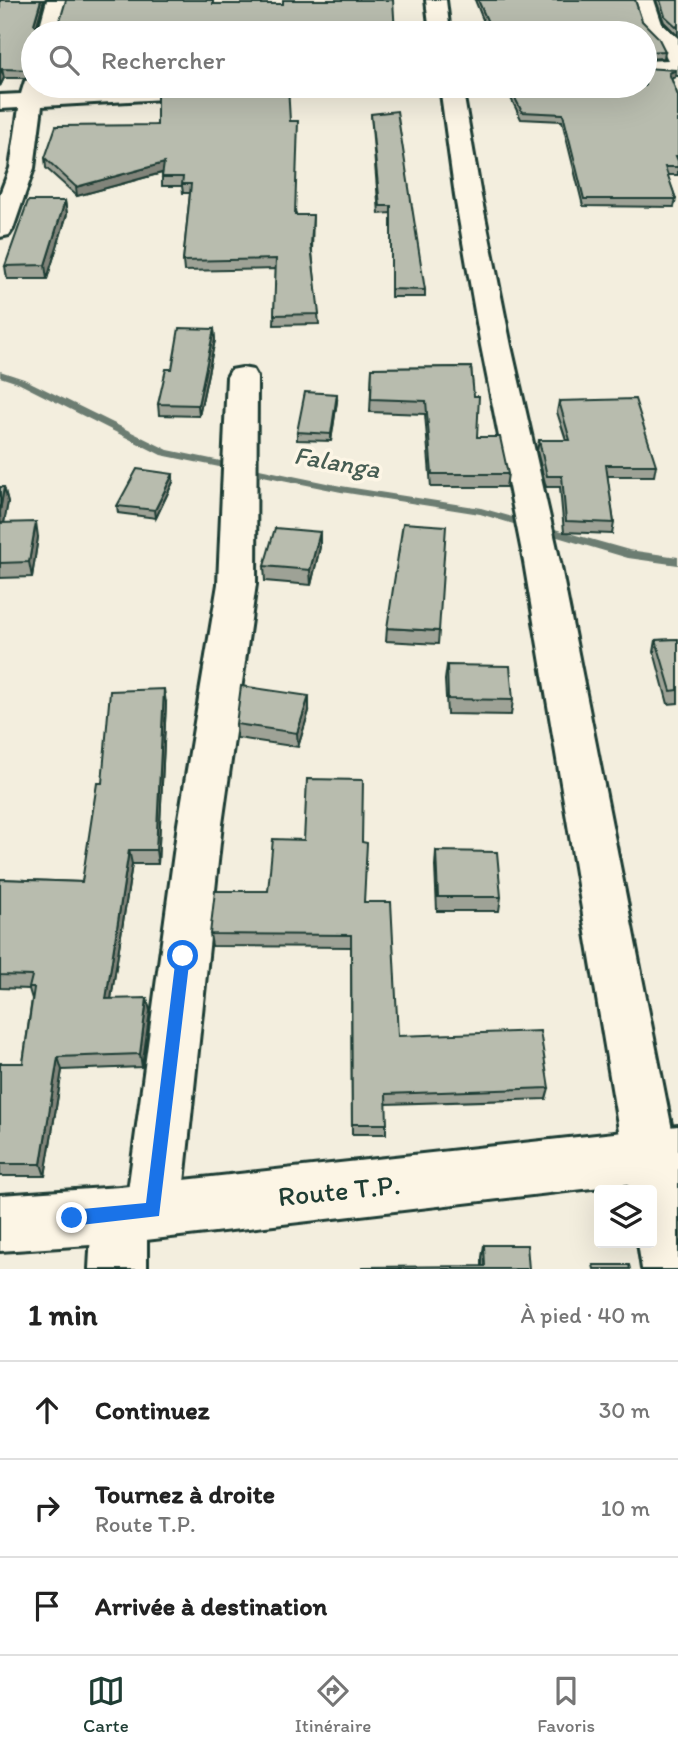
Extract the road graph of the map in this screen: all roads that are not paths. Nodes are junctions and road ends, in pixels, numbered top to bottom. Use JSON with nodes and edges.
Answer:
{"nodes":[{"id":1,"x":57,"y":0,"type":"edge"},
{"id":2,"x":436,"y":0,"type":"edge"},
{"id":3,"x":644,"y":0,"type":"edge"},
{"id":4,"x":51,"y":21,"type":"edge"},
{"id":5,"x":439,"y":21,"type":"edge"},
{"id":6,"x":651,"y":21,"type":"edge"},
{"id":7,"x":657,"y":30,"type":"edge"},
{"id":8,"x":678,"y":59,"type":"edge"},
{"id":9,"x":657,"y":67,"type":"edge"},
{"id":10,"x":678,"y":67,"type":"edge"},
{"id":11,"x":21,"y":96,"type":"edge"},
{"id":12,"x":30,"y":98,"type":"edge"},
{"id":13,"x":454,"y":98,"type":"edge"},
{"id":14,"x":0,"y":102,"type":"edge"},
{"id":15,"x":0,"y":229,"type":"edge"},
{"id":16,"x":242,"y":377,"type":"dead end"},
{"id":17,"x":664,"y":1153,"type":"edge"},
{"id":18,"x":136,"y":1213,"type":"junction"},
{"id":19,"x":0,"y":1223,"type":"edge"},
{"id":20,"x":118,"y":1269,"type":"edge"},
{"id":21,"x":671,"y":1269,"type":"edge"}],
"edges":[{"from":1,"to":4,"type":"street"},
{"from":2,"to":5,"type":"street"},
{"from":3,"to":6,"type":"street"},
{"from":7,"to":8,"type":"street"},
{"from":9,"to":10,"type":"street"},
{"from":11,"to":14,"type":"street"},
{"from":12,"to":15,"type":"street"},
{"from":13,"to":17,"type":"street"},
{"from":16,"to":18,"type":"street"},
{"from":17,"to":18,"type":"street","name":"Route T.P."},
{"from":17,"to":21,"type":"street"},
{"from":18,"to":19,"type":"street","name":"Route T.P."},
{"from":18,"to":20,"type":"street"}]}
